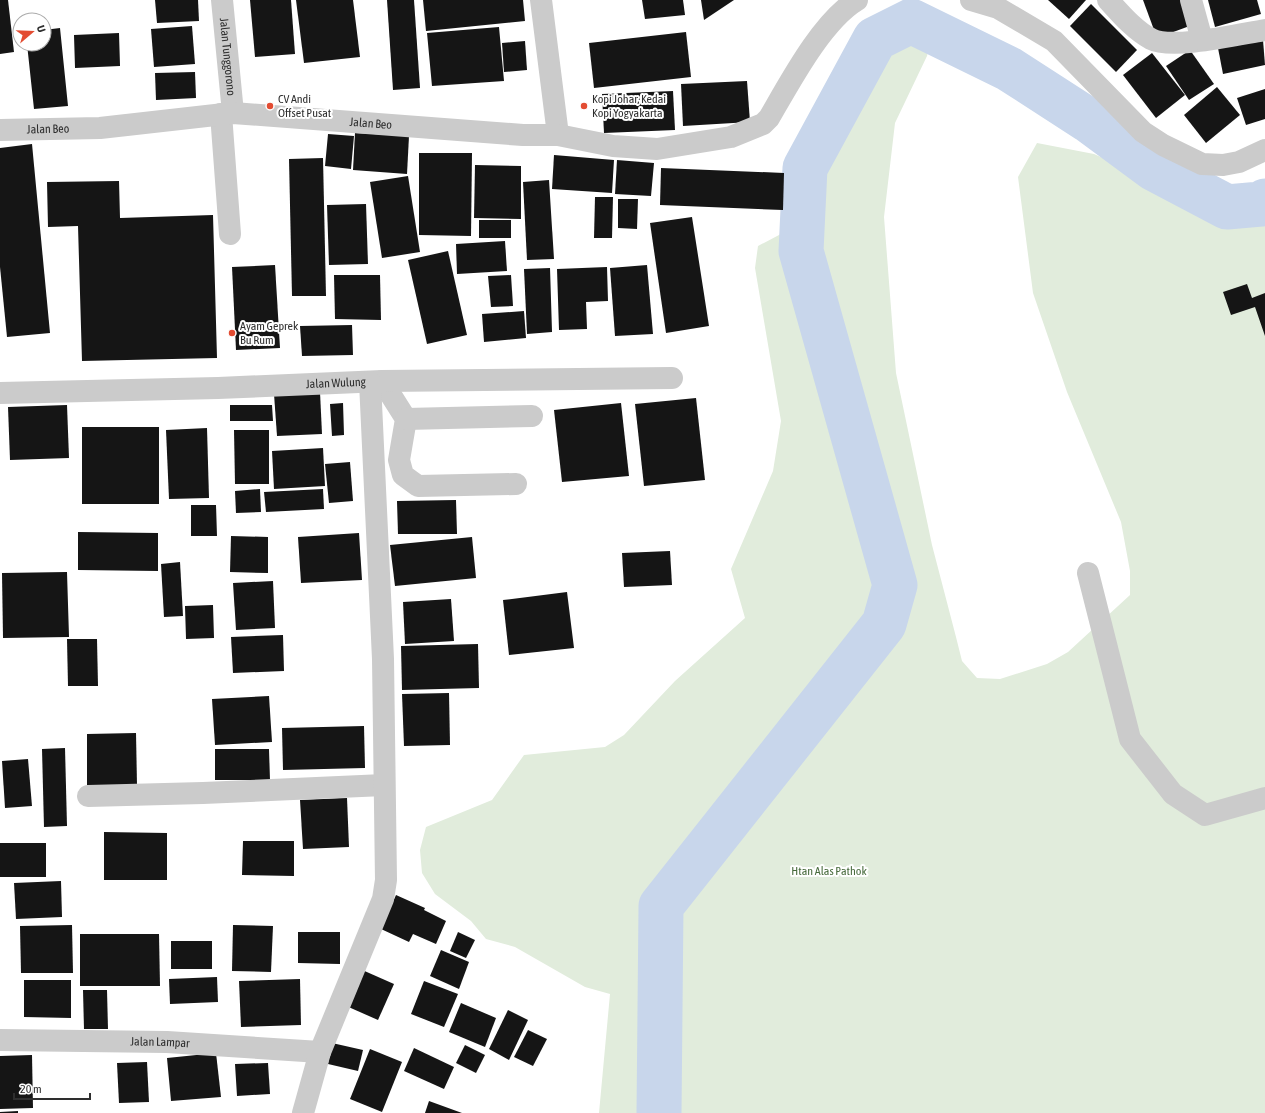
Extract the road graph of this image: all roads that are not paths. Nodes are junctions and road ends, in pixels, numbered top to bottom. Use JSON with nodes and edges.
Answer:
{"nodes":[{"id":1,"x":222,"y":0,"type":"edge"},
{"id":2,"x":541,"y":0,"type":"edge"},
{"id":3,"x":857,"y":0,"type":"edge"},
{"id":4,"x":971,"y":0,"type":"edge"},
{"id":5,"x":1108,"y":0,"type":"edge"},
{"id":6,"x":1191,"y":0,"type":"edge"},
{"id":7,"x":1265,"y":30,"type":"edge"},
{"id":8,"x":1202,"y":40,"type":"junction"},
{"id":9,"x":227,"y":113,"type":"junction"},
{"id":10,"x":0,"y":130,"type":"edge"},
{"id":11,"x":558,"y":136,"type":"junction"},
{"id":12,"x":1265,"y":150,"type":"edge"},
{"id":13,"x":230,"y":234,"type":"dead end"},
{"id":14,"x":672,"y":378,"type":"dead end"},
{"id":15,"x":376,"y":381,"type":"junction"},
{"id":16,"x":0,"y":393,"type":"edge"},
{"id":17,"x":532,"y":416,"type":"dead end"},
{"id":18,"x":406,"y":419,"type":"junction"},
{"id":19,"x":516,"y":484,"type":"dead end"},
{"id":20,"x":1088,"y":573,"type":"dead end"},
{"id":21,"x":384,"y":785,"type":"junction"},
{"id":22,"x":88,"y":796,"type":"dead end"},
{"id":23,"x":1265,"y":798,"type":"edge"},
{"id":24,"x":0,"y":1040,"type":"edge"},
{"id":25,"x":320,"y":1052,"type":"junction"},
{"id":26,"x":303,"y":1113,"type":"edge"}],
"edges":[{"from":1,"to":9,"type":"street","name":"Jalan Tunggorono"},
{"from":2,"to":11,"type":"street"},
{"from":3,"to":11,"type":"street","name":"Jalan Beo"},
{"from":4,"to":12,"type":"street"},
{"from":5,"to":8,"type":"street"},
{"from":6,"to":8,"type":"street"},
{"from":7,"to":8,"type":"street"},
{"from":9,"to":10,"type":"street","name":"Jalan Beo"},
{"from":9,"to":11,"type":"street","name":"Jalan Beo"},
{"from":9,"to":13,"type":"street","name":"Jalan Tunggorono"},
{"from":14,"to":15,"type":"street","name":"Jalan Wulung"},
{"from":15,"to":16,"type":"street","name":"Jalan Wulung"},
{"from":15,"to":18,"type":"street"},
{"from":15,"to":21,"type":"street"},
{"from":17,"to":18,"type":"street"},
{"from":18,"to":19,"type":"street"},
{"from":20,"to":23,"type":"street"},
{"from":21,"to":22,"type":"street"},
{"from":21,"to":25,"type":"street"},
{"from":24,"to":25,"type":"street","name":"Jalan Lampar"},
{"from":25,"to":26,"type":"street"}]}
